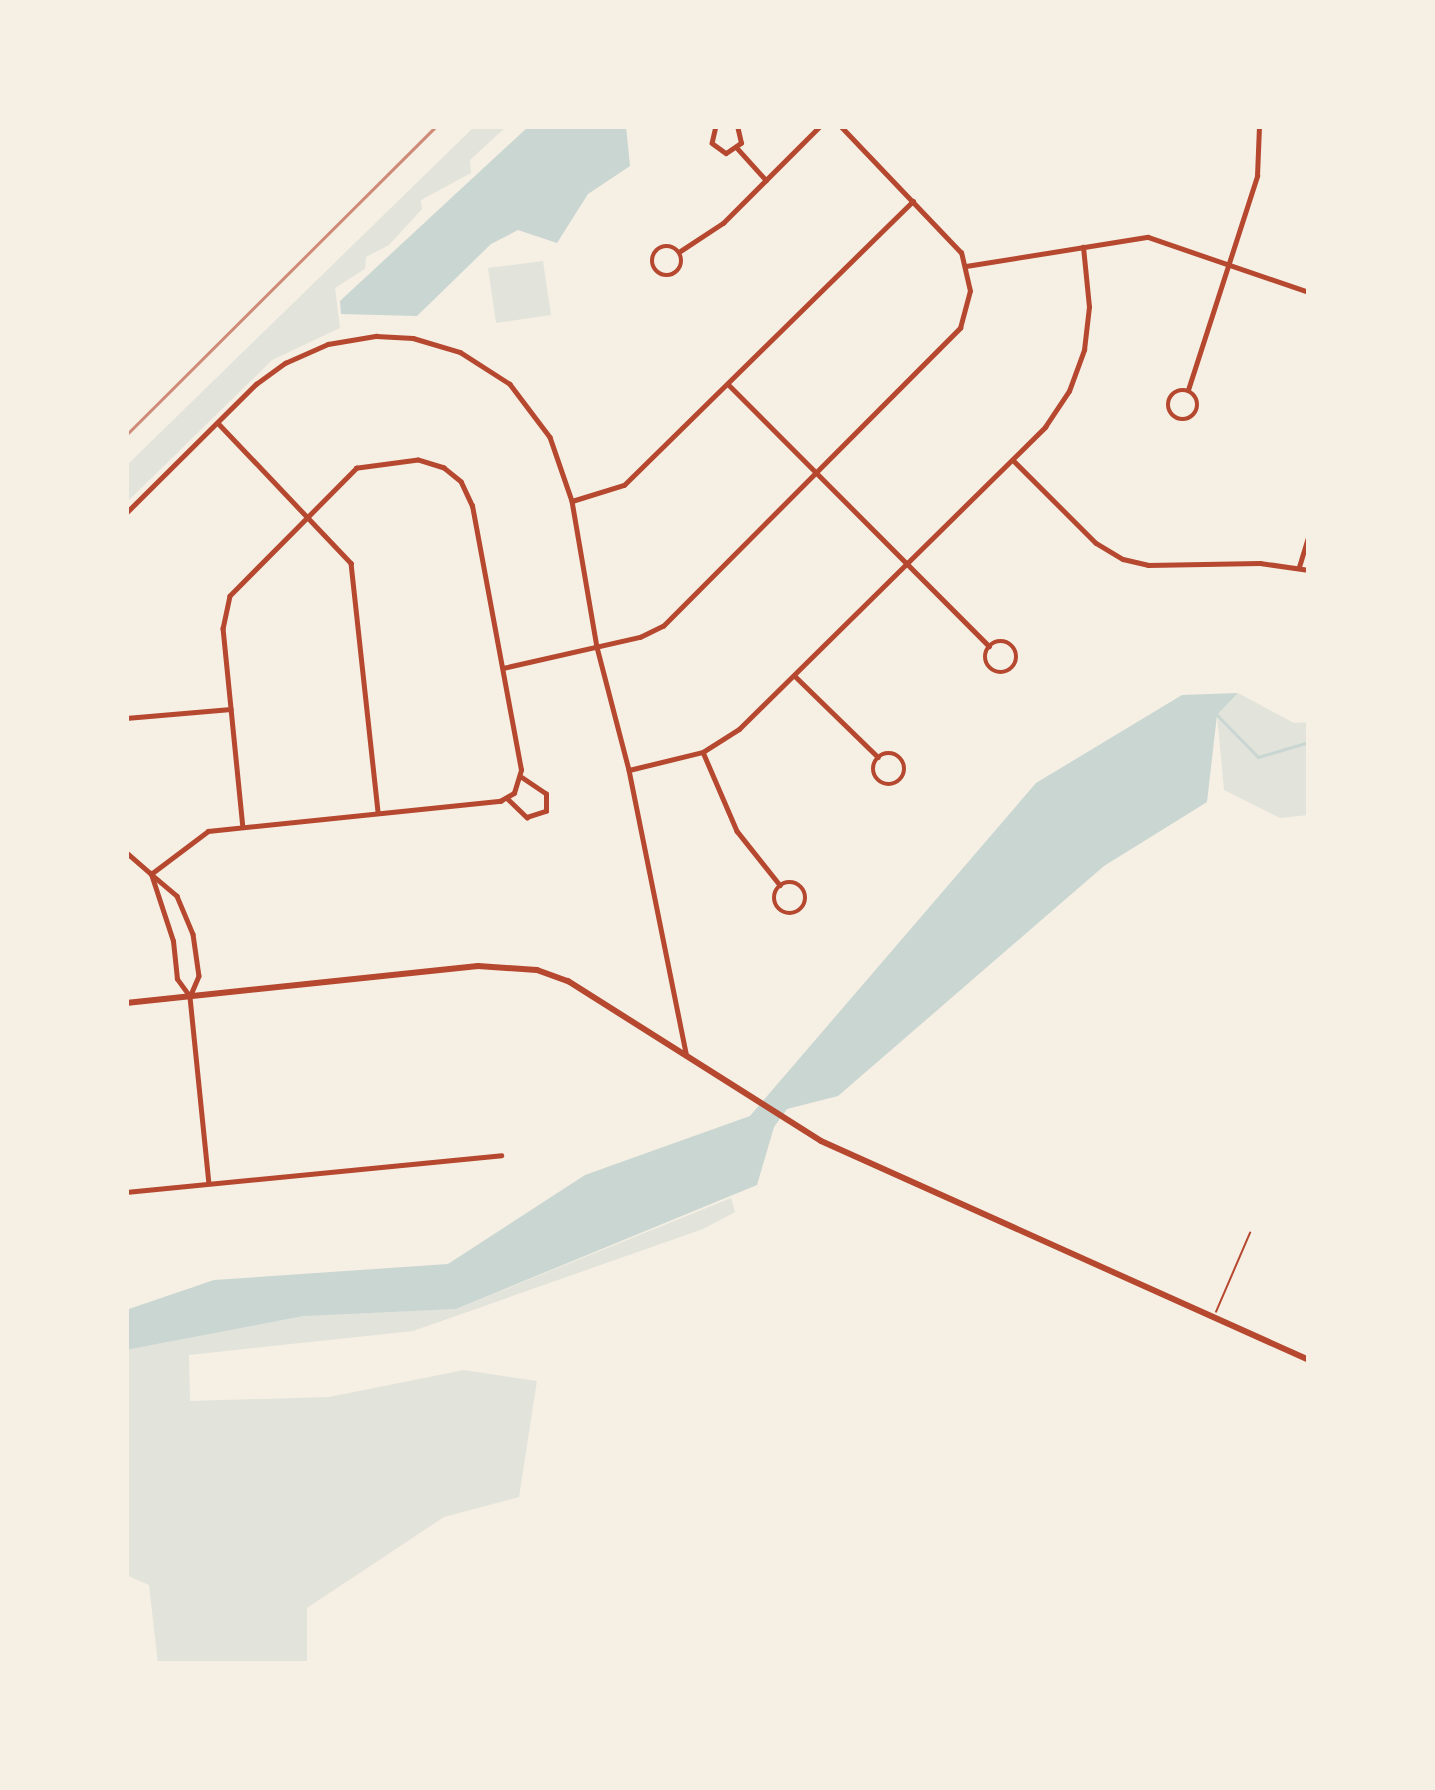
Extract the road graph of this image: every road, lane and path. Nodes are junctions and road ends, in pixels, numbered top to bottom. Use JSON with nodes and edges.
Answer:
{"nodes":[{"id":1,"x":716,"y":126,"type":"edge"},
{"id":2,"x":736,"y":126,"type":"edge"},
{"id":3,"x":820,"y":126,"type":"edge"},
{"id":4,"x":840,"y":126,"type":"edge"},
{"id":5,"x":1259,"y":126,"type":"edge"},
{"id":6,"x":737,"y":148,"type":"junction"},
{"id":7,"x":766,"y":180,"type":"junction"},
{"id":8,"x":913,"y":201,"type":"junction"},
{"id":9,"x":1083,"y":247,"type":"junction"},
{"id":10,"x":680,"y":252,"type":"junction"},
{"id":11,"x":1229,"y":262,"type":"junction"},
{"id":12,"x":966,"y":266,"type":"junction"},
{"id":13,"x":1309,"y":292,"type":"edge"},
{"id":14,"x":728,"y":384,"type":"junction"},
{"id":15,"x":1188,"y":390,"type":"junction"},
{"id":16,"x":218,"y":423,"type":"junction"},
{"id":17,"x":1012,"y":460,"type":"junction"},
{"id":18,"x":818,"y":472,"type":"junction"},
{"id":19,"x":572,"y":501,"type":"junction"},
{"id":20,"x":126,"y":513,"type":"edge"},
{"id":21,"x":309,"y":514,"type":"junction"},
{"id":22,"x":1309,"y":534,"type":"edge"},
{"id":23,"x":908,"y":563,"type":"junction"},
{"id":24,"x":1299,"y":567,"type":"junction"},
{"id":25,"x":1309,"y":570,"type":"edge"},
{"id":26,"x":989,"y":646,"type":"junction"},
{"id":27,"x":597,"y":647,"type":"junction"},
{"id":28,"x":503,"y":668,"type":"junction"},
{"id":29,"x":795,"y":676,"type":"junction"},
{"id":30,"x":231,"y":709,"type":"junction"},
{"id":31,"x":126,"y":718,"type":"edge"},
{"id":32,"x":703,"y":752,"type":"junction"},
{"id":33,"x":878,"y":758,"type":"junction"},
{"id":34,"x":629,"y":770,"type":"junction"},
{"id":35,"x":521,"y":778,"type":"junction"},
{"id":36,"x":507,"y":798,"type":"junction"},
{"id":37,"x":378,"y":813,"type":"junction"},
{"id":38,"x":243,"y":827,"type":"junction"},
{"id":39,"x":126,"y":852,"type":"edge"},
{"id":40,"x":151,"y":874,"type":"junction"},
{"id":41,"x":780,"y":885,"type":"junction"},
{"id":42,"x":190,"y":997,"type":"junction"},
{"id":43,"x":126,"y":1003,"type":"edge"},
{"id":44,"x":688,"y":1060,"type":"junction"},
{"id":45,"x":501,"y":1155,"type":"dead end"},
{"id":46,"x":209,"y":1183,"type":"junction"},
{"id":47,"x":126,"y":1192,"type":"edge"},
{"id":48,"x":1250,"y":1233,"type":"dead end"},
{"id":49,"x":1214,"y":1316,"type":"junction"},
{"id":50,"x":1309,"y":1360,"type":"edge"}],
"edges":[{"from":1,"to":6,"type":"street"},
{"from":2,"to":6,"type":"street"},
{"from":3,"to":7,"type":"street"},
{"from":4,"to":8,"type":"street"},
{"from":5,"to":11,"type":"street"},
{"from":6,"to":7,"type":"street"},
{"from":7,"to":10,"type":"street"},
{"from":8,"to":12,"type":"street"},
{"from":8,"to":14,"type":"street"},
{"from":9,"to":11,"type":"street"},
{"from":9,"to":12,"type":"street"},
{"from":9,"to":17,"type":"street"},
{"from":10,"to":10,"type":"street"},
{"from":11,"to":13,"type":"street"},
{"from":11,"to":15,"type":"street"},
{"from":12,"to":18,"type":"street"},
{"from":14,"to":18,"type":"street"},
{"from":14,"to":19,"type":"street"},
{"from":15,"to":15,"type":"street"},
{"from":16,"to":19,"type":"street"},
{"from":16,"to":20,"type":"street"},
{"from":16,"to":21,"type":"street"},
{"from":17,"to":23,"type":"street"},
{"from":17,"to":24,"type":"street"},
{"from":18,"to":23,"type":"street"},
{"from":18,"to":27,"type":"street"},
{"from":19,"to":27,"type":"street"},
{"from":21,"to":28,"type":"street"},
{"from":21,"to":30,"type":"street"},
{"from":21,"to":37,"type":"street"},
{"from":22,"to":24,"type":"street"},
{"from":23,"to":26,"type":"street"},
{"from":23,"to":29,"type":"street"},
{"from":24,"to":25,"type":"street"},
{"from":26,"to":26,"type":"street"},
{"from":27,"to":28,"type":"street"},
{"from":27,"to":34,"type":"street"},
{"from":28,"to":35,"type":"street"},
{"from":29,"to":32,"type":"street"},
{"from":29,"to":33,"type":"street"},
{"from":30,"to":31,"type":"street"},
{"from":30,"to":38,"type":"street"},
{"from":32,"to":34,"type":"street"},
{"from":32,"to":41,"type":"street"},
{"from":33,"to":33,"type":"street"},
{"from":34,"to":44,"type":"street"},
{"from":35,"to":36,"type":"street"},
{"from":35,"to":36,"type":"street"},
{"from":36,"to":37,"type":"street"},
{"from":37,"to":38,"type":"street"},
{"from":38,"to":40,"type":"street"},
{"from":39,"to":40,"type":"street"},
{"from":40,"to":42,"type":"street"},
{"from":40,"to":42,"type":"street"},
{"from":41,"to":41,"type":"street"},
{"from":42,"to":43,"type":"street"},
{"from":42,"to":44,"type":"street"},
{"from":42,"to":46,"type":"street"},
{"from":44,"to":49,"type":"street"},
{"from":45,"to":46,"type":"street"},
{"from":46,"to":47,"type":"street"},
{"from":48,"to":49,"type":"lane"},
{"from":49,"to":50,"type":"street"}]}
